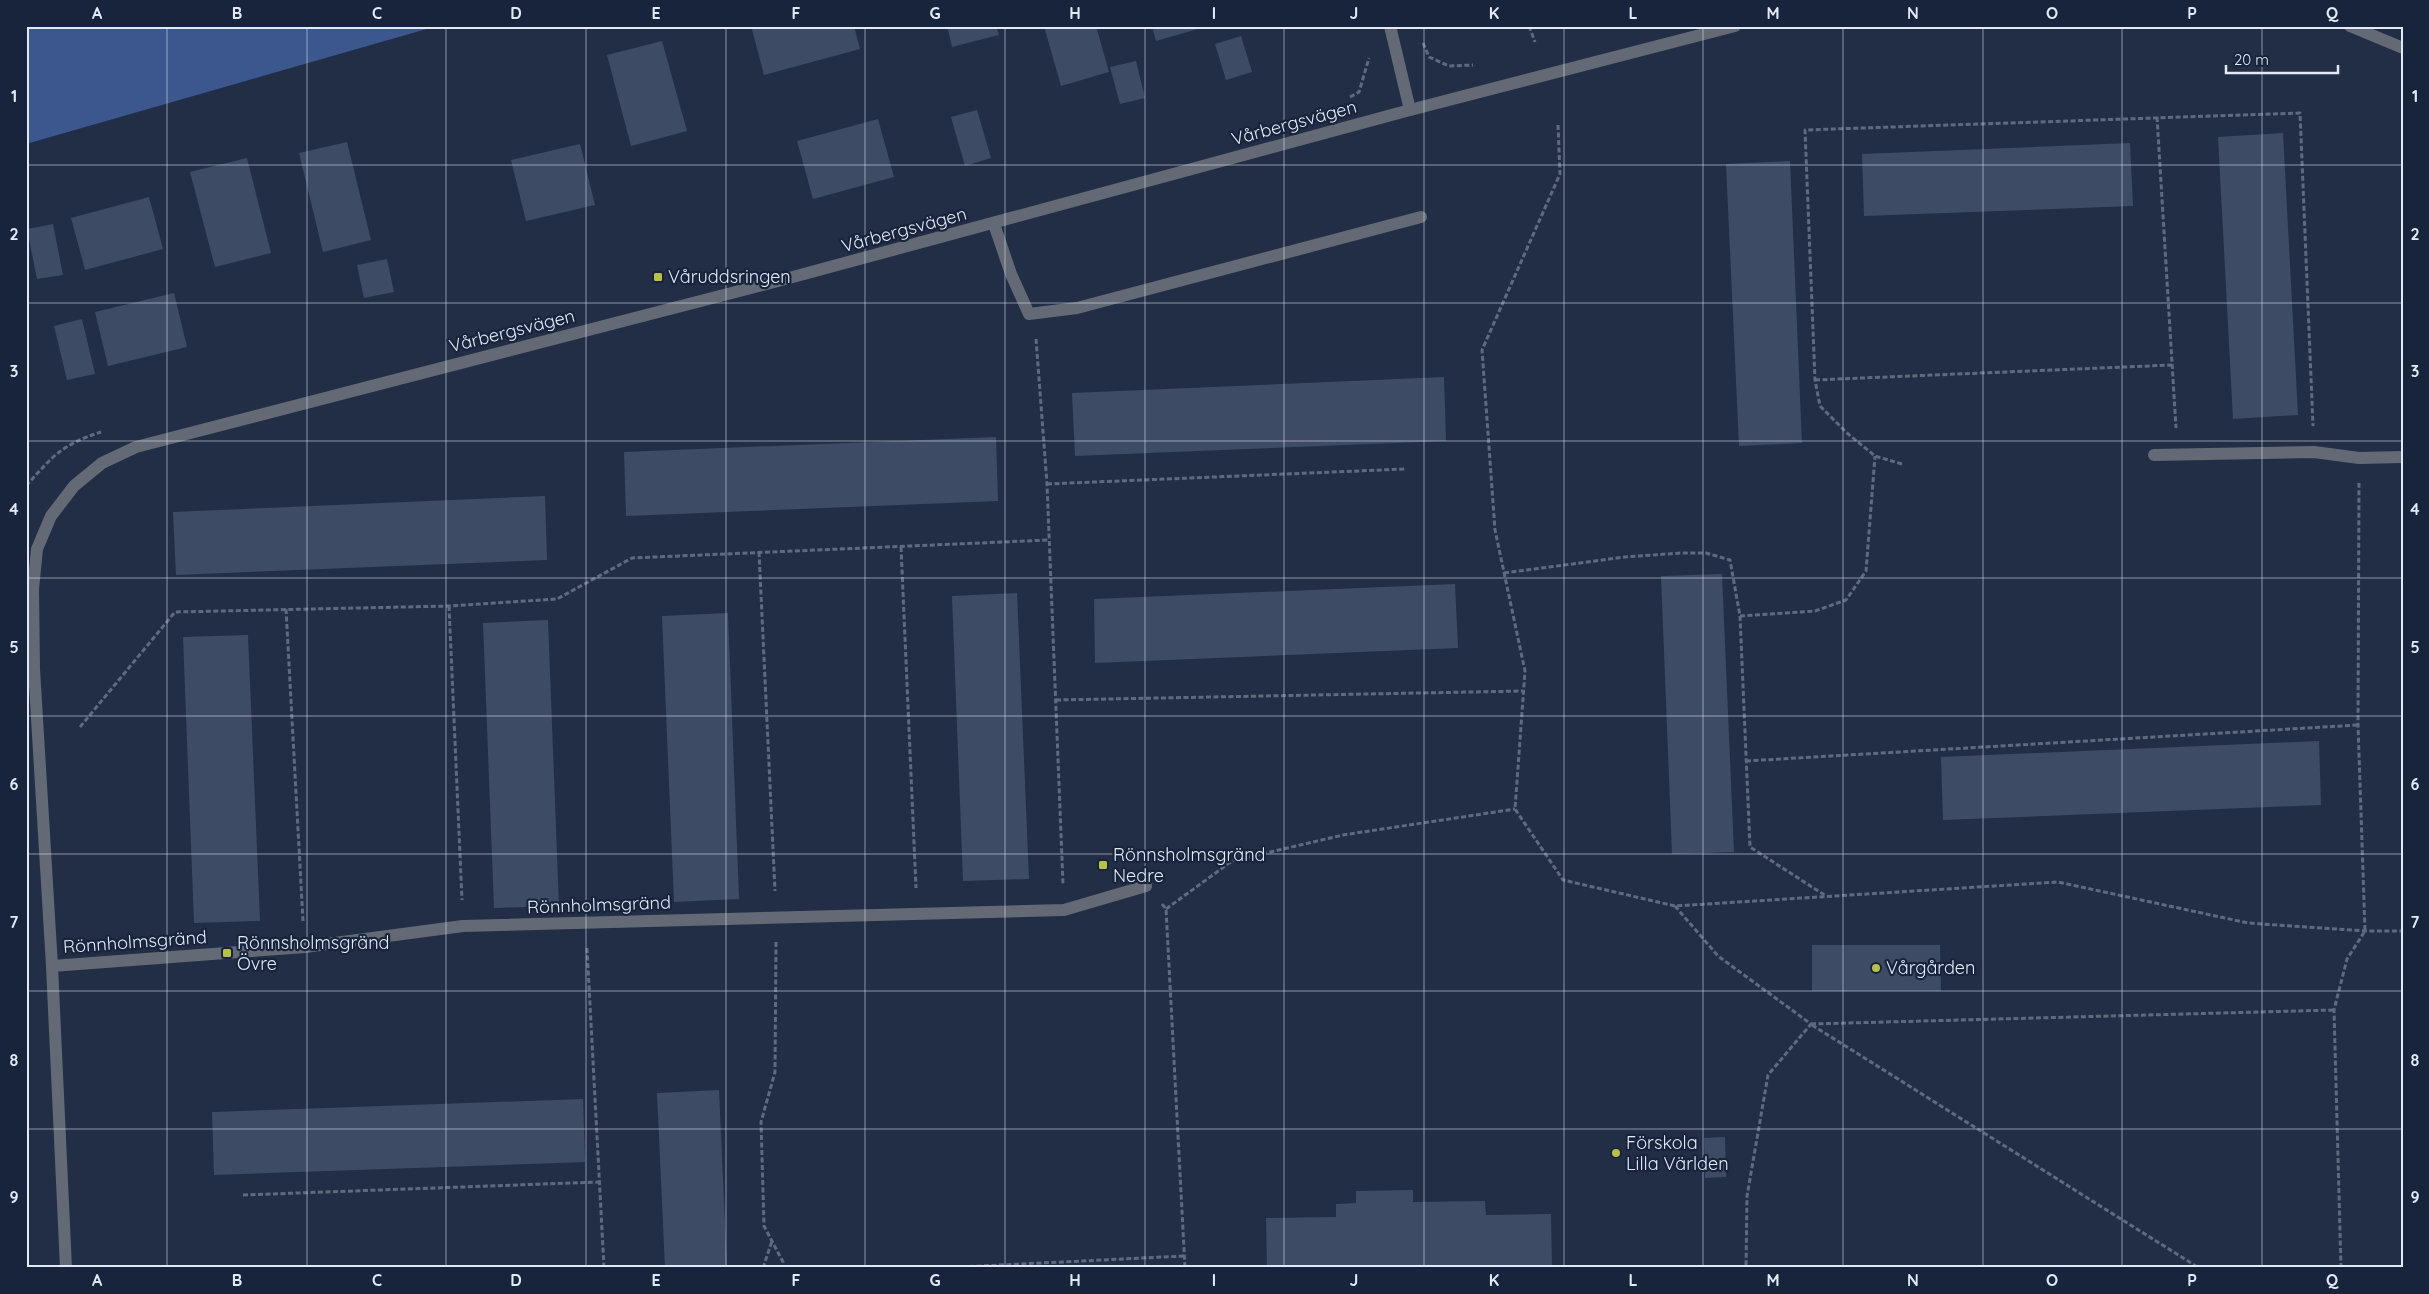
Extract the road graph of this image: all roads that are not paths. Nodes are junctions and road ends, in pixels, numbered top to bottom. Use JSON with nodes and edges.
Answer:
{"nodes":[{"id":1,"x":1735,"y":26,"type":"edge"},
{"id":2,"x":2350,"y":26,"type":"edge"},
{"id":3,"x":1390,"y":28,"type":"edge"},
{"id":4,"x":2403,"y":48,"type":"edge"},
{"id":5,"x":1410,"y":110,"type":"junction"},
{"id":6,"x":1421,"y":217,"type":"dead end"},
{"id":7,"x":994,"y":224,"type":"junction"},
{"id":8,"x":2154,"y":454,"type":"dead end"},
{"id":9,"x":2403,"y":457,"type":"edge"},
{"id":10,"x":30,"y":669,"type":"edge"},
{"id":11,"x":1146,"y":886,"type":"road end"},
{"id":12,"x":52,"y":966,"type":"junction"},
{"id":13,"x":66,"y":1268,"type":"edge"}],
"edges":[{"from":1,"to":5,"type":"street","name":"Vårbergsvägen"},
{"from":2,"to":4,"type":"street"},
{"from":3,"to":5,"type":"street"},
{"from":5,"to":7,"type":"street","name":"Vårbergsvägen"},
{"from":6,"to":7,"type":"street"},
{"from":7,"to":10,"type":"street","name":"Vårbergsvägen"},
{"from":8,"to":9,"type":"street"},
{"from":10,"to":12,"type":"street","name":"Vårbergsvägen"},
{"from":11,"to":12,"type":"street","name":"Rönnholmsgränd"},
{"from":12,"to":13,"type":"street","name":"Vårbergsvägen"}]}
